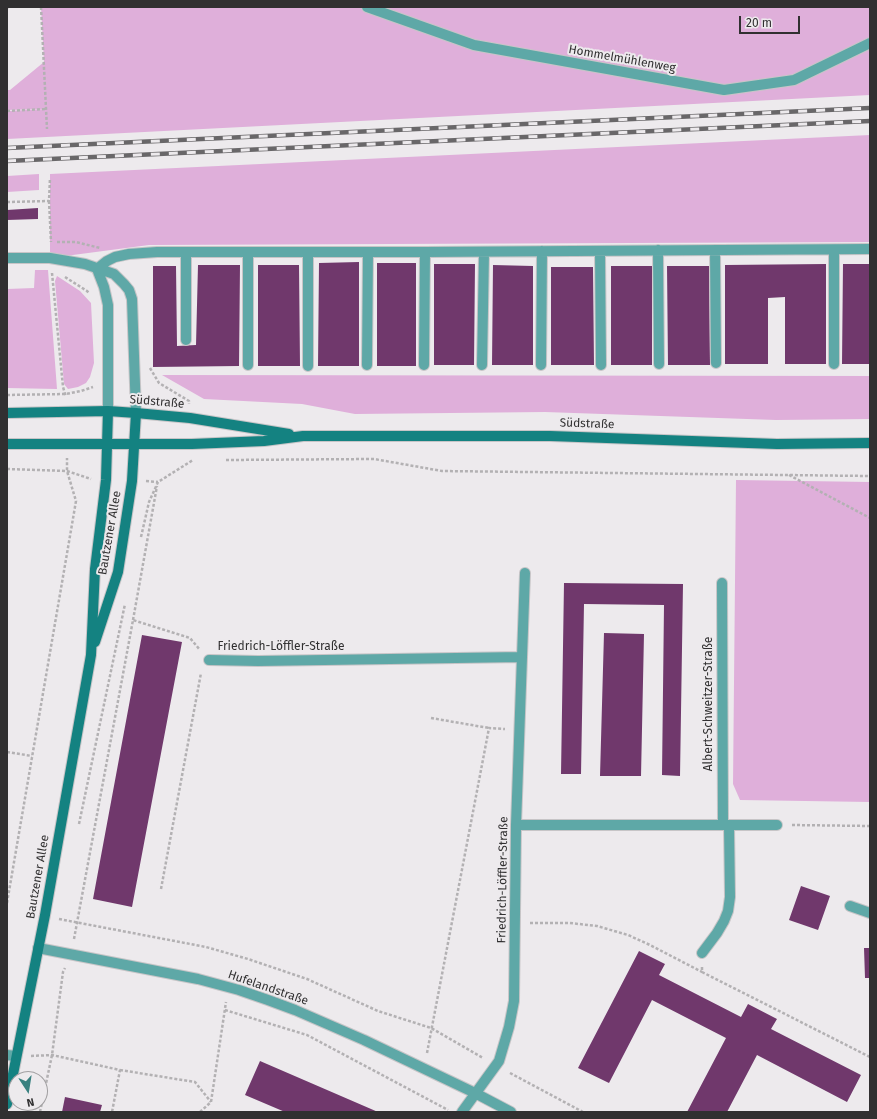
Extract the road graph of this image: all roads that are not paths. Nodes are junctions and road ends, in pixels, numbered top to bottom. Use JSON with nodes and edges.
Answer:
{"nodes":[{"id":1,"x":367,"y":7,"type":"edge"},
{"id":2,"x":870,"y":43,"type":"edge"},
{"id":3,"x":870,"y":249,"type":"edge"},
{"id":4,"x":658,"y":250,"type":"junction"},
{"id":5,"x":716,"y":250,"type":"junction"},
{"id":6,"x":834,"y":250,"type":"junction"},
{"id":7,"x":542,"y":251,"type":"junction"},
{"id":8,"x":600,"y":251,"type":"junction"},
{"id":9,"x":186,"y":252,"type":"junction"},
{"id":10,"x":248,"y":252,"type":"junction"},
{"id":11,"x":308,"y":252,"type":"junction"},
{"id":12,"x":368,"y":252,"type":"junction"},
{"id":13,"x":425,"y":252,"type":"junction"},
{"id":14,"x":484,"y":252,"type":"junction"},
{"id":15,"x":7,"y":258,"type":"edge"},
{"id":16,"x":97,"y":269,"type":"junction"},
{"id":17,"x":186,"y":340,"type":"dead end"},
{"id":18,"x":716,"y":363,"type":"dead end"},
{"id":19,"x":659,"y":364,"type":"dead end"},
{"id":20,"x":834,"y":364,"type":"dead end"},
{"id":21,"x":248,"y":365,"type":"dead end"},
{"id":22,"x":424,"y":365,"type":"dead end"},
{"id":23,"x":482,"y":365,"type":"dead end"},
{"id":24,"x":541,"y":365,"type":"dead end"},
{"id":25,"x":601,"y":365,"type":"dead end"},
{"id":26,"x":308,"y":366,"type":"dead end"},
{"id":27,"x":367,"y":366,"type":"dead end"},
{"id":28,"x":108,"y":412,"type":"junction"},
{"id":29,"x":7,"y":413,"type":"edge"},
{"id":30,"x":136,"y":413,"type":"junction"},
{"id":31,"x":303,"y":436,"type":"junction"},
{"id":32,"x":870,"y":443,"type":"edge"},
{"id":33,"x":7,"y":444,"type":"edge"},
{"id":34,"x":107,"y":444,"type":"junction"},
{"id":35,"x":134,"y":445,"type":"junction"},
{"id":36,"x":525,"y":573,"type":"dead end"},
{"id":37,"x":722,"y":583,"type":"dead end"},
{"id":38,"x":91,"y":655,"type":"junction"},
{"id":39,"x":522,"y":657,"type":"junction"},
{"id":40,"x":209,"y":660,"type":"road end"},
{"id":41,"x":516,"y":824,"type":"junction"},
{"id":42,"x":777,"y":825,"type":"road end"},
{"id":43,"x":726,"y":826,"type":"junction"},
{"id":44,"x":850,"y":906,"type":"dead end"},
{"id":45,"x":870,"y":913,"type":"edge"},
{"id":46,"x":38,"y":948,"type":"junction"},
{"id":47,"x":702,"y":953,"type":"road end"},
{"id":48,"x":11,"y":1056,"type":"edge"},
{"id":49,"x":476,"y":1093,"type":"junction"},
{"id":50,"x":7,"y":1104,"type":"edge"},
{"id":51,"x":462,"y":1112,"type":"edge"},
{"id":52,"x":511,"y":1112,"type":"edge"}],
"edges":[{"from":1,"to":2,"type":"street","name":"Hommelmühlenweg"},
{"from":3,"to":6,"type":"street"},
{"from":4,"to":5,"type":"street"},
{"from":4,"to":8,"type":"street"},
{"from":4,"to":19,"type":"street"},
{"from":5,"to":6,"type":"street"},
{"from":5,"to":18,"type":"street"},
{"from":6,"to":20,"type":"street"},
{"from":7,"to":8,"type":"street"},
{"from":7,"to":14,"type":"street"},
{"from":7,"to":24,"type":"street"},
{"from":8,"to":25,"type":"street"},
{"from":9,"to":10,"type":"street"},
{"from":9,"to":16,"type":"street"},
{"from":9,"to":17,"type":"street"},
{"from":10,"to":11,"type":"street"},
{"from":10,"to":21,"type":"street"},
{"from":11,"to":12,"type":"street"},
{"from":11,"to":26,"type":"street"},
{"from":12,"to":13,"type":"street"},
{"from":12,"to":27,"type":"street"},
{"from":13,"to":14,"type":"street"},
{"from":13,"to":22,"type":"street"},
{"from":14,"to":23,"type":"street"},
{"from":15,"to":16,"type":"street"},
{"from":16,"to":28,"type":"street"},
{"from":16,"to":30,"type":"street"},
{"from":28,"to":29,"type":"main road","name":"Südstraße"},
{"from":28,"to":30,"type":"main road","name":"Südstraße"},
{"from":28,"to":34,"type":"main road","name":"Bautzener Allee"},
{"from":30,"to":31,"type":"main road","name":"Südstraße"},
{"from":30,"to":35,"type":"main road","name":"Bautzener Allee"},
{"from":31,"to":32,"type":"main road","name":"Südstraße"},
{"from":31,"to":35,"type":"main road","name":"Südstraße"},
{"from":33,"to":34,"type":"main road","name":"Südstraße"},
{"from":34,"to":35,"type":"main road","name":"Südstraße"},
{"from":34,"to":38,"type":"main road","name":"Bautzener Allee"},
{"from":35,"to":38,"type":"main road","name":"Bautzener Allee"},
{"from":36,"to":39,"type":"street","name":"Friedrich-Löffler-Straße"},
{"from":37,"to":43,"type":"street","name":"Albert-Schweitzer-Straße"},
{"from":38,"to":46,"type":"main road","name":"Bautzener Allee"},
{"from":39,"to":40,"type":"street","name":"Friedrich-Löffler-Straße"},
{"from":39,"to":41,"type":"street","name":"Friedrich-Löffler-Straße"},
{"from":41,"to":43,"type":"street"},
{"from":41,"to":49,"type":"street","name":"Friedrich-Löffler-Straße"},
{"from":42,"to":43,"type":"street"},
{"from":43,"to":47,"type":"street","name":"Albert-Schweitzer-Straße"},
{"from":44,"to":45,"type":"street"},
{"from":46,"to":48,"type":"main road","name":"Bautzener Allee"},
{"from":46,"to":49,"type":"street","name":"Hufelandstraße"},
{"from":48,"to":50,"type":"main road","name":"Bautzener Allee"},
{"from":49,"to":51,"type":"street"},
{"from":49,"to":52,"type":"street","name":"Hufelandstraße"}]}
